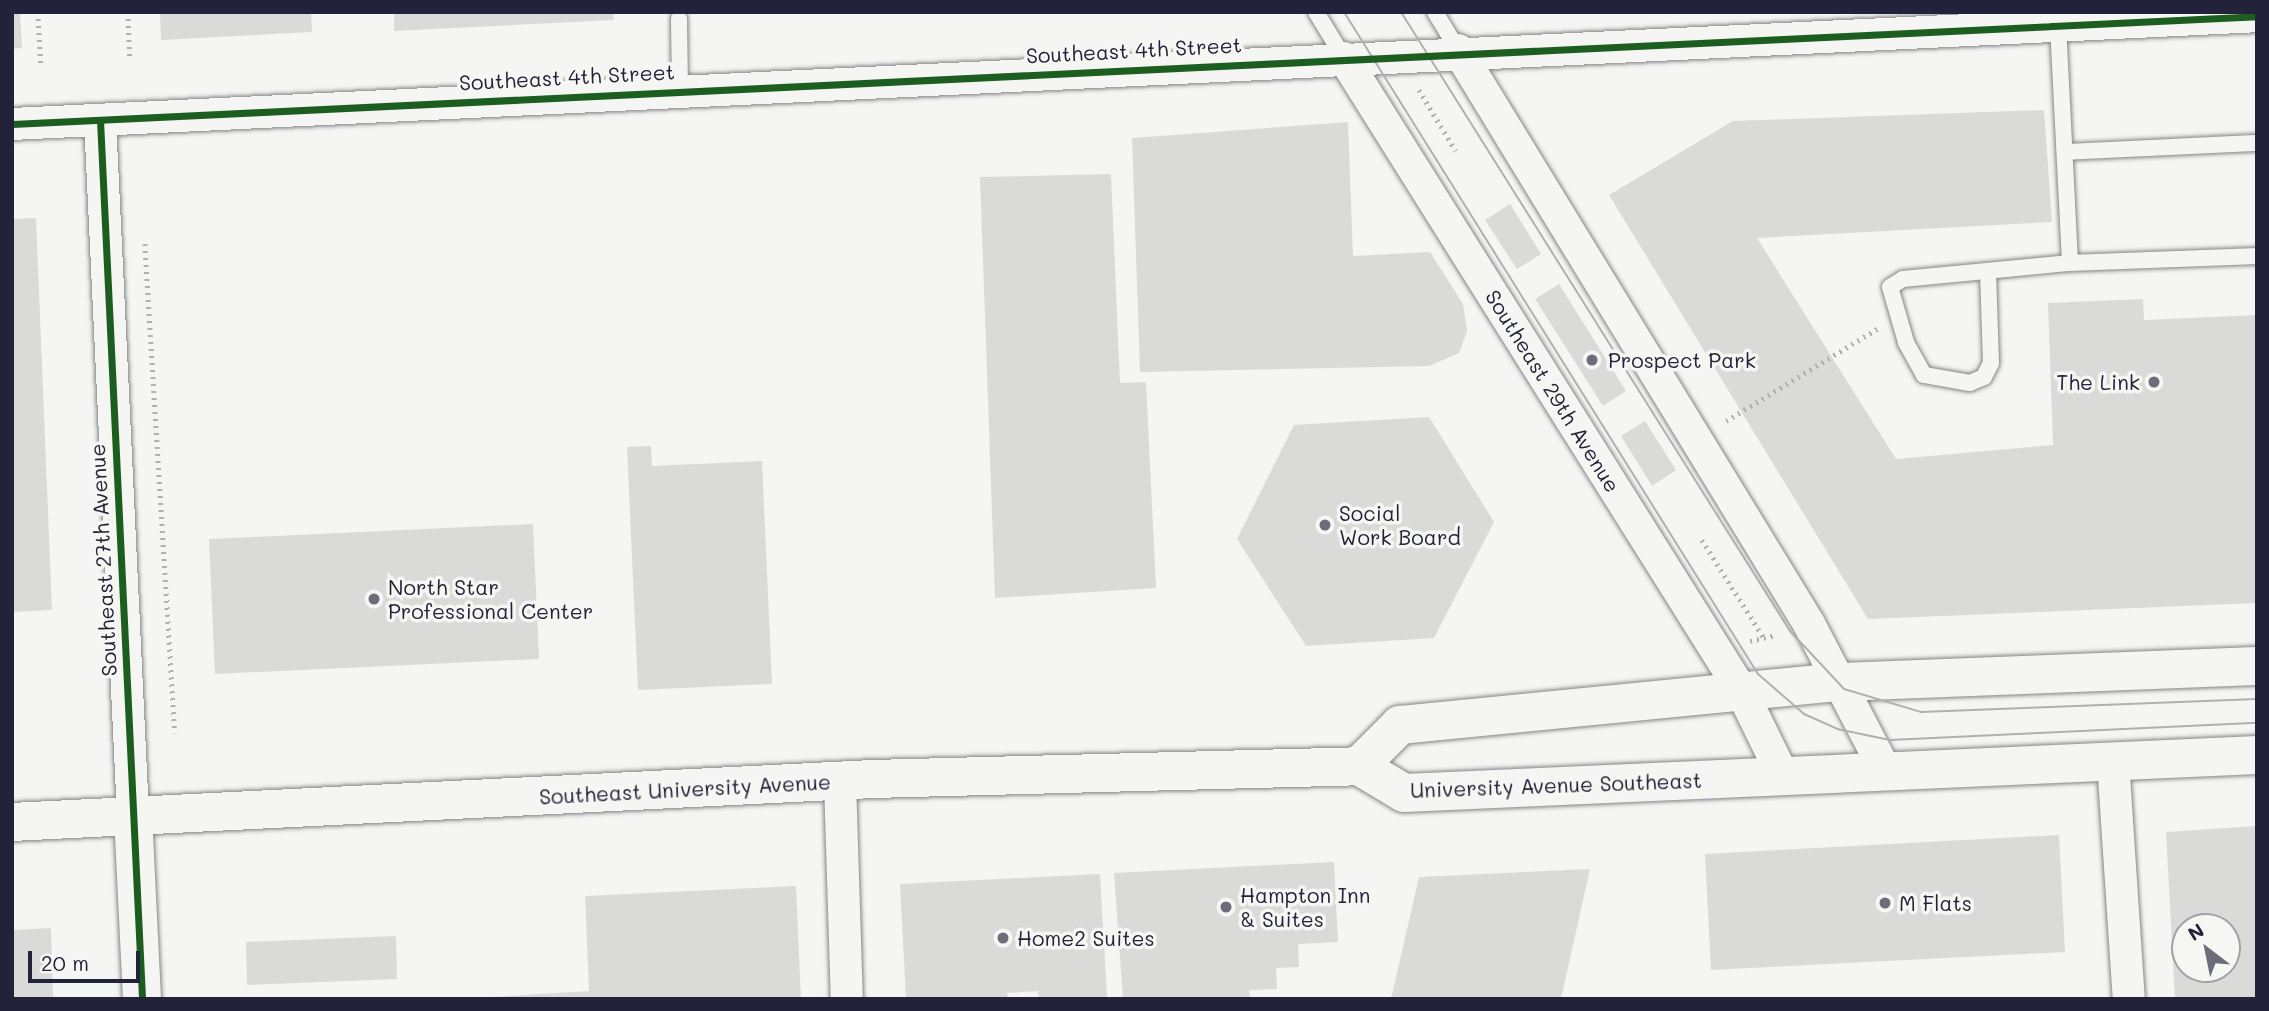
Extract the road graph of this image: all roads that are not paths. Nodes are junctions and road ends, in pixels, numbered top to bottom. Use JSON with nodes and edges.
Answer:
{"nodes":[{"id":1,"x":1316,"y":12,"type":"edge"},
{"id":2,"x":1435,"y":12,"type":"edge"},
{"id":3,"x":2257,"y":16,"type":"edge"},
{"id":4,"x":679,"y":19,"type":"dead end"},
{"id":5,"x":2058,"y":24,"type":"junction"},
{"id":6,"x":1458,"y":50,"type":"junction"},
{"id":7,"x":1344,"y":58,"type":"junction"},
{"id":8,"x":680,"y":89,"type":"junction"},
{"id":9,"x":100,"y":120,"type":"junction"},
{"id":10,"x":12,"y":124,"type":"edge"},
{"id":11,"x":2257,"y":143,"type":"edge"},
{"id":12,"x":2065,"y":152,"type":"junction"},
{"id":13,"x":2257,"y":256,"type":"edge"},
{"id":14,"x":2070,"y":263,"type":"junction"},
{"id":15,"x":1989,"y":272,"type":"junction"},
{"id":16,"x":2257,"y":666,"type":"edge"},
{"id":17,"x":1841,"y":682,"type":"junction"},
{"id":18,"x":1741,"y":690,"type":"junction"},
{"id":19,"x":2257,"y":755,"type":"edge"},
{"id":20,"x":2113,"y":761,"type":"junction"},
{"id":21,"x":1359,"y":765,"type":"junction"},
{"id":22,"x":1782,"y":774,"type":"junction"},
{"id":23,"x":1886,"y":774,"type":"junction"},
{"id":24,"x":840,"y":782,"type":"junction"},
{"id":25,"x":133,"y":815,"type":"junction"},
{"id":26,"x":12,"y":822,"type":"edge"},
{"id":27,"x":142,"y":999,"type":"edge"},
{"id":28,"x":847,"y":999,"type":"edge"},
{"id":29,"x":2129,"y":999,"type":"edge"}],
"edges":[{"from":1,"to":7,"type":"lane","name":"Southeast 29th Avenue"},
{"from":2,"to":6,"type":"lane"},
{"from":3,"to":5,"type":"street","name":"Southeast 4th Street"},
{"from":4,"to":8,"type":"lane"},
{"from":5,"to":6,"type":"street","name":"Southeast 4th Street"},
{"from":5,"to":12,"type":"lane"},
{"from":6,"to":7,"type":"street","name":"Southeast 4th Street"},
{"from":6,"to":17,"type":"street"},
{"from":7,"to":8,"type":"street","name":"Southeast 4th Street"},
{"from":7,"to":18,"type":"street","name":"Southeast 29th Avenue"},
{"from":8,"to":9,"type":"street","name":"Southeast 4th Street"},
{"from":9,"to":10,"type":"street","name":"Southeast 4th Street"},
{"from":9,"to":25,"type":"street","name":"Southeast 27th Avenue"},
{"from":11,"to":12,"type":"lane"},
{"from":12,"to":14,"type":"lane"},
{"from":13,"to":14,"type":"lane"},
{"from":14,"to":15,"type":"lane"},
{"from":15,"to":15,"type":"lane"},
{"from":16,"to":17,"type":"main road"},
{"from":17,"to":18,"type":"main road"},
{"from":17,"to":23,"type":"street"},
{"from":18,"to":21,"type":"main road"},
{"from":18,"to":22,"type":"street","name":"Southeast 29th Avenue"},
{"from":19,"to":20,"type":"main road","name":"University Avenue Southeast"},
{"from":20,"to":23,"type":"main road","name":"University Avenue Southeast"},
{"from":20,"to":29,"type":"street"},
{"from":21,"to":22,"type":"main road","name":"University Avenue Southeast"},
{"from":21,"to":24,"type":"main road","name":"Southeast University Avenue"},
{"from":22,"to":23,"type":"main road","name":"University Avenue Southeast"},
{"from":24,"to":25,"type":"main road","name":"Southeast University Avenue"},
{"from":24,"to":28,"type":"street"},
{"from":25,"to":26,"type":"main road","name":"Southeast University Avenue"},
{"from":25,"to":27,"type":"main road","name":"Southeast 27th Avenue"}]}
